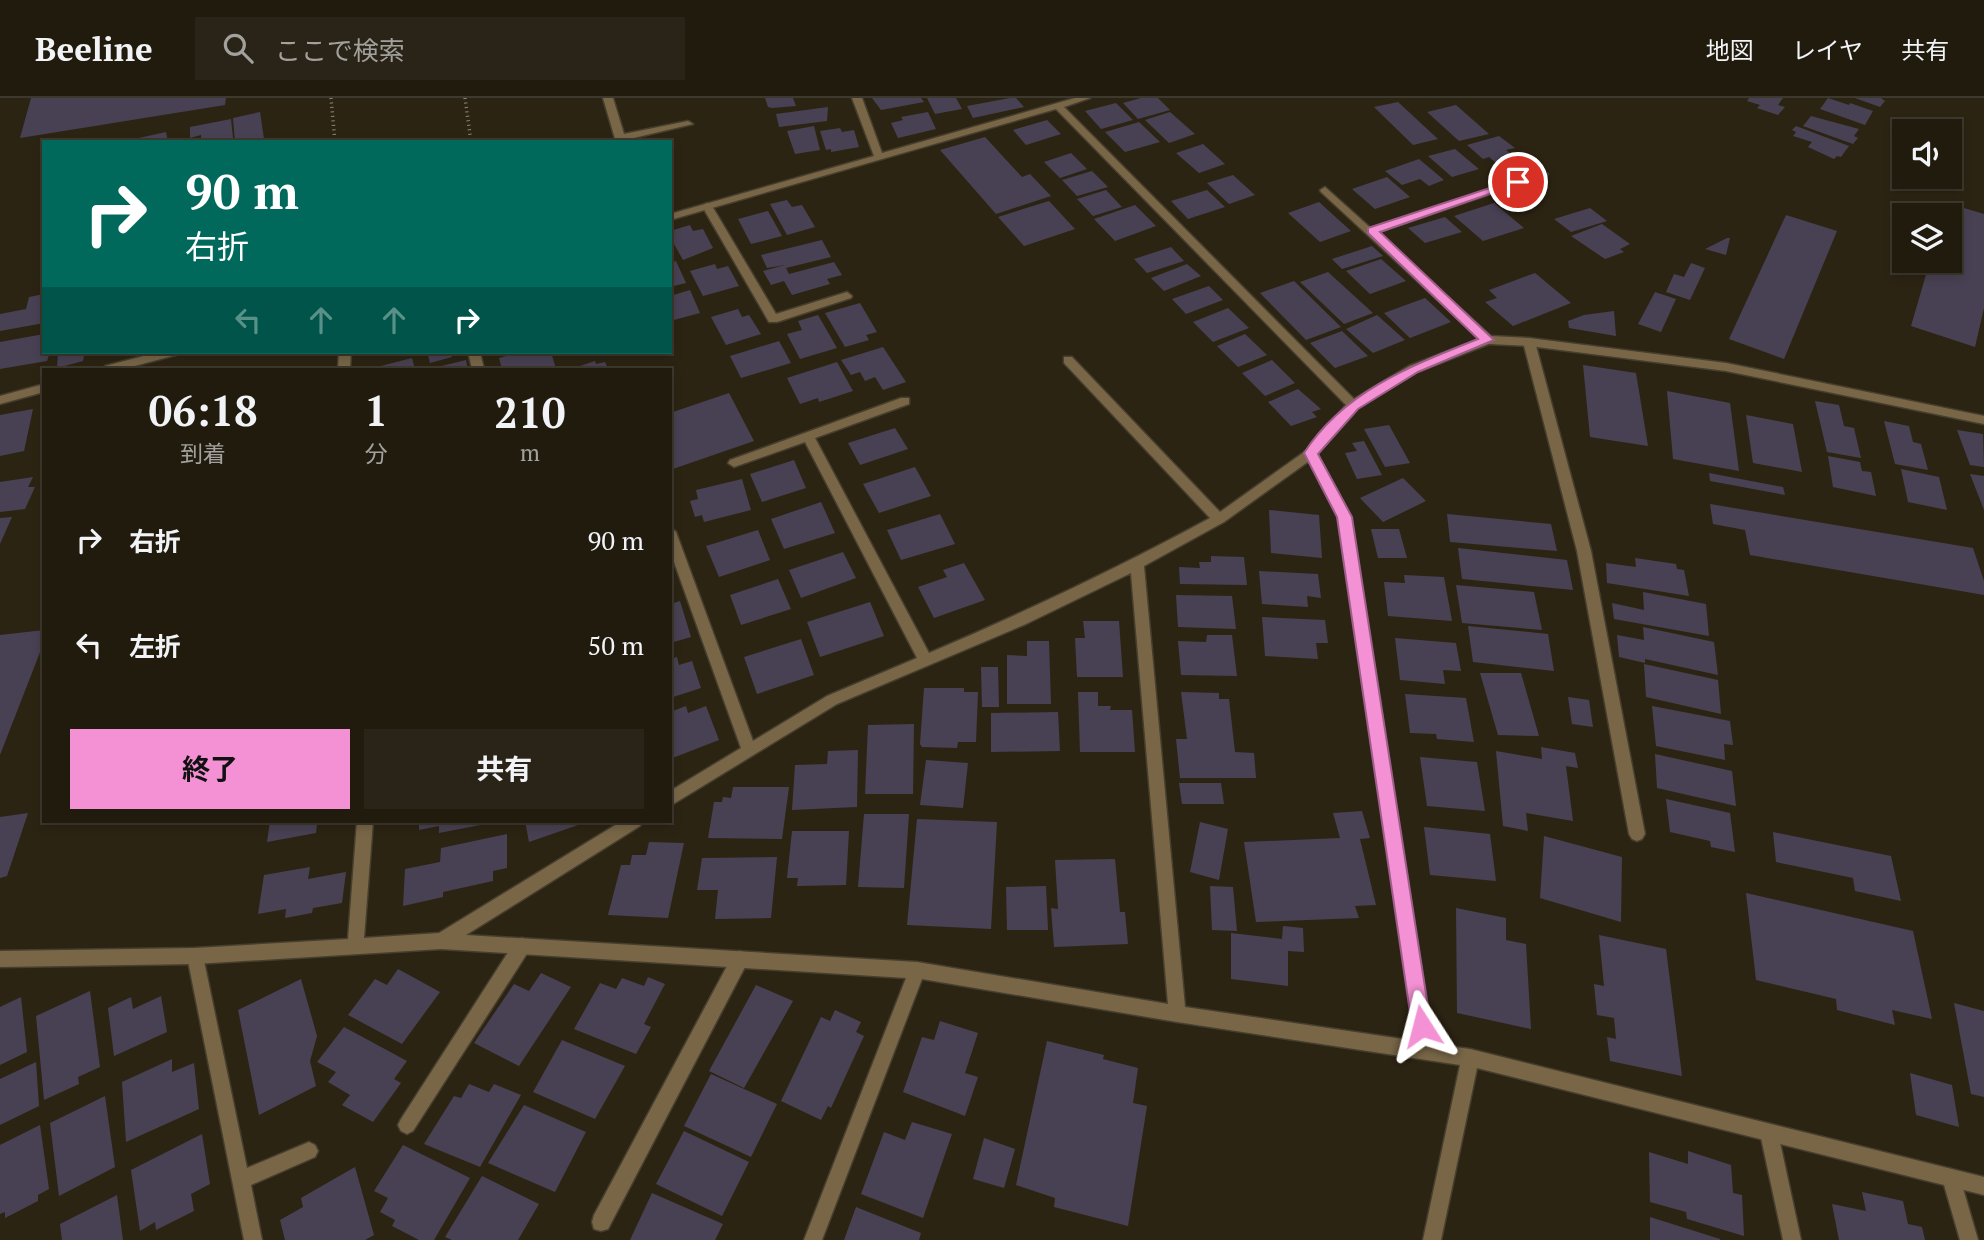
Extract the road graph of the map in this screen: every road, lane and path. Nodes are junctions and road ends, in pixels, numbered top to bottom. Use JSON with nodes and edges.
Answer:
{"nodes":[{"id":1,"x":331,"y":98,"type":"edge"},
{"id":2,"x":466,"y":98,"type":"edge"},
{"id":3,"x":608,"y":98,"type":"edge"},
{"id":4,"x":857,"y":98,"type":"edge"},
{"id":5,"x":1037,"y":98,"type":"edge"},
{"id":6,"x":1085,"y":98,"type":"edge"},
{"id":7,"x":1058,"y":106,"type":"junction"},
{"id":8,"x":1043,"y":110,"type":"junction"},
{"id":9,"x":688,"y":124,"type":"dead end"},
{"id":10,"x":335,"y":140,"type":"edge"},
{"id":11,"x":471,"y":140,"type":"edge"},
{"id":12,"x":620,"y":140,"type":"edge"},
{"id":13,"x":879,"y":157,"type":"junction"},
{"id":14,"x":1543,"y":174,"type":"dead end"},
{"id":15,"x":1325,"y":190,"type":"dead end"},
{"id":16,"x":707,"y":206,"type":"junction"},
{"id":17,"x":672,"y":216,"type":"edge"},
{"id":18,"x":1372,"y":231,"type":"junction"},
{"id":19,"x":847,"y":296,"type":"dead end"},
{"id":20,"x":1488,"y":340,"type":"junction"},
{"id":21,"x":1529,"y":342,"type":"junction"},
{"id":22,"x":162,"y":354,"type":"edge"},
{"id":23,"x":1068,"y":360,"type":"dead end"},
{"id":24,"x":112,"y":368,"type":"edge"},
{"id":25,"x":42,"y":389,"type":"edge"},
{"id":26,"x":0,"y":400,"type":"edge"},
{"id":27,"x":905,"y":401,"type":"dead end"},
{"id":28,"x":1353,"y":405,"type":"junction"},
{"id":29,"x":1984,"y":420,"type":"edge"},
{"id":30,"x":808,"y":436,"type":"junction"},
{"id":31,"x":1311,"y":453,"type":"junction"},
{"id":32,"x":734,"y":463,"type":"dead end"},
{"id":33,"x":1219,"y":519,"type":"junction"},
{"id":34,"x":672,"y":538,"type":"edge"},
{"id":35,"x":1138,"y":564,"type":"junction"},
{"id":36,"x":925,"y":659,"type":"junction"},
{"id":37,"x":749,"y":751,"type":"junction"},
{"id":38,"x":672,"y":798,"type":"edge"},
{"id":39,"x":365,"y":823,"type":"edge"},
{"id":40,"x":628,"y":823,"type":"edge"},
{"id":41,"x":1637,"y":834,"type":"dead end"},
{"id":42,"x":441,"y":941,"type":"junction"},
{"id":43,"x":522,"y":946,"type":"junction"},
{"id":44,"x":355,"y":947,"type":"junction"},
{"id":45,"x":195,"y":956,"type":"junction"},
{"id":46,"x":740,"y":959,"type":"junction"},
{"id":47,"x":0,"y":960,"type":"edge"},
{"id":48,"x":917,"y":970,"type":"junction"},
{"id":49,"x":1177,"y":1014,"type":"junction"},
{"id":50,"x":1426,"y":1053,"type":"junction"},
{"id":51,"x":1470,"y":1058,"type":"junction"},
{"id":52,"x":407,"y":1125,"type":"dead end"},
{"id":53,"x":1769,"y":1133,"type":"junction"},
{"id":54,"x":309,"y":1151,"type":"dead end"},
{"id":55,"x":1951,"y":1178,"type":"junction"},
{"id":56,"x":241,"y":1180,"type":"junction"},
{"id":57,"x":1984,"y":1186,"type":"edge"},
{"id":58,"x":601,"y":1222,"type":"dead end"},
{"id":59,"x":253,"y":1240,"type":"edge"},
{"id":60,"x":813,"y":1240,"type":"edge"},
{"id":61,"x":1432,"y":1240,"type":"edge"},
{"id":62,"x":1792,"y":1240,"type":"edge"},
{"id":63,"x":1969,"y":1240,"type":"edge"}],
"edges":[{"from":1,"to":10,"type":"path"},
{"from":2,"to":11,"type":"path"},
{"from":3,"to":12,"type":"street"},
{"from":4,"to":13,"type":"street"},
{"from":5,"to":8,"type":"street"},
{"from":6,"to":7,"type":"street"},
{"from":7,"to":8,"type":"street"},
{"from":7,"to":28,"type":"street"},
{"from":8,"to":13,"type":"street"},
{"from":9,"to":12,"type":"street"},
{"from":13,"to":16,"type":"street"},
{"from":14,"to":18,"type":"street"},
{"from":15,"to":18,"type":"street"},
{"from":16,"to":17,"type":"street"},
{"from":16,"to":19,"type":"street"},
{"from":18,"to":20,"type":"street"},
{"from":20,"to":21,"type":"street"},
{"from":20,"to":28,"type":"street"},
{"from":21,"to":29,"type":"street"},
{"from":21,"to":41,"type":"street"},
{"from":22,"to":24,"type":"street"},
{"from":23,"to":33,"type":"street"},
{"from":25,"to":26,"type":"street"},
{"from":27,"to":30,"type":"street"},
{"from":28,"to":31,"type":"street"},
{"from":30,"to":32,"type":"street"},
{"from":30,"to":36,"type":"street"},
{"from":31,"to":33,"type":"street"},
{"from":31,"to":50,"type":"street"},
{"from":33,"to":35,"type":"street"},
{"from":34,"to":37,"type":"street"},
{"from":35,"to":36,"type":"street"},
{"from":35,"to":49,"type":"street"},
{"from":36,"to":37,"type":"street"},
{"from":37,"to":38,"type":"street"},
{"from":39,"to":44,"type":"street"},
{"from":40,"to":42,"type":"street"},
{"from":42,"to":43,"type":"street"},
{"from":42,"to":44,"type":"street"},
{"from":43,"to":46,"type":"street"},
{"from":43,"to":52,"type":"street"},
{"from":44,"to":45,"type":"street"},
{"from":45,"to":47,"type":"street"},
{"from":45,"to":56,"type":"street"},
{"from":46,"to":48,"type":"street"},
{"from":46,"to":58,"type":"street"},
{"from":48,"to":49,"type":"street"},
{"from":48,"to":60,"type":"street"},
{"from":49,"to":50,"type":"street"},
{"from":50,"to":51,"type":"street"},
{"from":51,"to":53,"type":"street"},
{"from":51,"to":61,"type":"street"},
{"from":53,"to":55,"type":"street"},
{"from":53,"to":62,"type":"street"},
{"from":54,"to":56,"type":"street"},
{"from":55,"to":57,"type":"street"},
{"from":55,"to":63,"type":"street"},
{"from":56,"to":59,"type":"street"}]}
